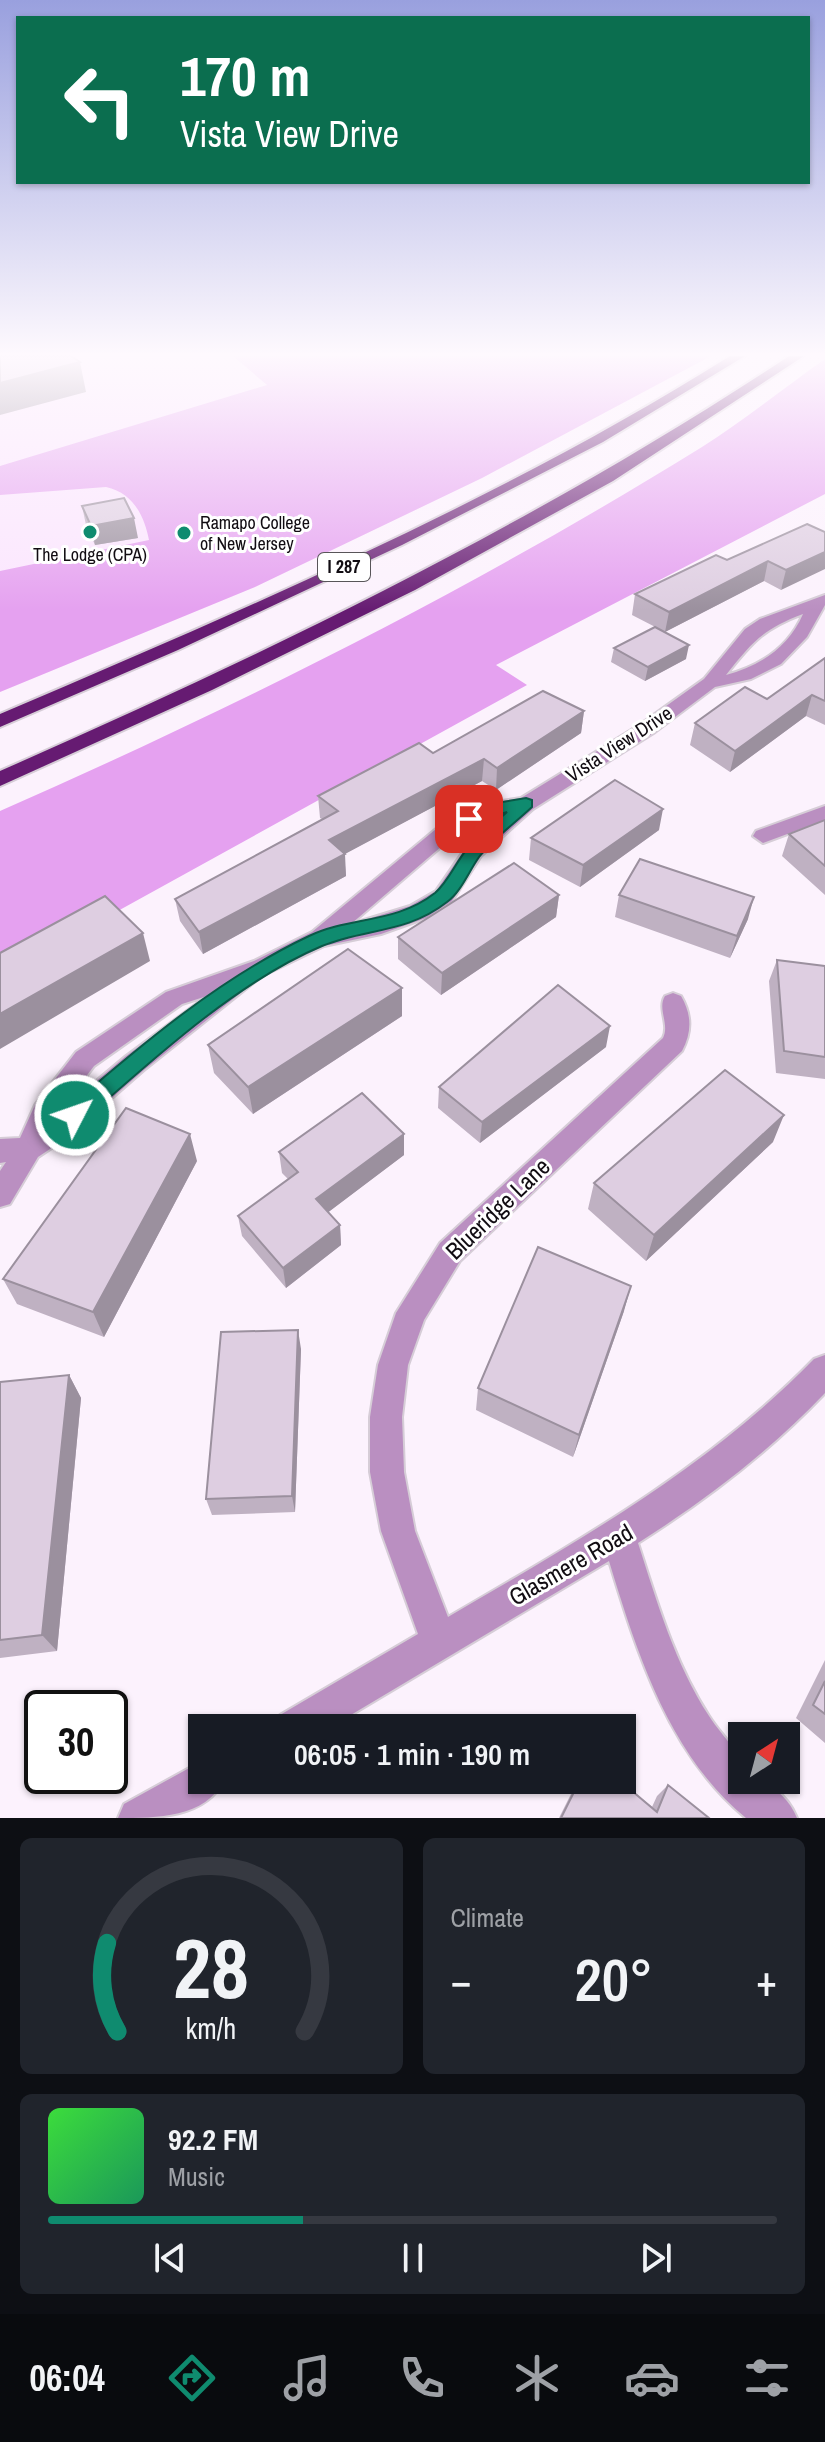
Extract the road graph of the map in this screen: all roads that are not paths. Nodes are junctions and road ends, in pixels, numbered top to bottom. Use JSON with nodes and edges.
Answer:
{"nodes":[{"id":1,"x":592,"y":441,"type":"edge"},
{"id":2,"x":665,"y":441,"type":"edge"},
{"id":3,"x":820,"y":603,"type":"edge"},
{"id":4,"x":751,"y":633,"type":"junction"},
{"id":5,"x":791,"y":650,"type":"junction"},
{"id":6,"x":710,"y":683,"type":"junction"},
{"id":7,"x":0,"y":721,"type":"edge"},
{"id":8,"x":0,"y":779,"type":"edge"},
{"id":9,"x":526,"y":804,"type":"junction"},
{"id":10,"x":825,"y":813,"type":"edge"},
{"id":11,"x":763,"y":836,"type":"dead end"},
{"id":12,"x":320,"y":938,"type":"junction"},
{"id":13,"x":262,"y":967,"type":"junction"},
{"id":14,"x":673,"y":1002,"type":"dead end"},
{"id":15,"x":29,"y":1149,"type":"junction"},
{"id":16,"x":0,"y":1151,"type":"edge"},
{"id":17,"x":0,"y":1195,"type":"edge"},
{"id":18,"x":825,"y":1370,"type":"edge"},
{"id":19,"x":619,"y":1537,"type":"junction"},
{"id":20,"x":439,"y":1642,"type":"junction"},
{"id":21,"x":317,"y":1714,"type":"edge"},
{"id":22,"x":188,"y":1789,"type":"edge"},
{"id":23,"x":138,"y":1818,"type":"edge"},
{"id":24,"x":777,"y":1818,"type":"edge"}],
"edges":[{"from":1,"to":7,"type":"highway","number":"I 287"},
{"from":2,"to":8,"type":"highway","number":"I 287"},
{"from":3,"to":4,"type":"street","name":"Vista View Drive"},
{"from":3,"to":5,"type":"street","name":"Vista View Drive"},
{"from":4,"to":5,"type":"street"},
{"from":4,"to":6,"type":"street","name":"Vista View Drive"},
{"from":5,"to":6,"type":"street","name":"Vista View Drive"},
{"from":6,"to":9,"type":"street","name":"Vista View Drive"},
{"from":9,"to":12,"type":"street","name":"Vista View Drive"},
{"from":9,"to":12,"type":"street","name":"Vista View Drive"},
{"from":10,"to":11,"type":"street"},
{"from":12,"to":13,"type":"street","name":"Vista View Drive"},
{"from":13,"to":15,"type":"street","name":"Vista View Drive"},
{"from":13,"to":15,"type":"street","name":"Vista View Drive"},
{"from":14,"to":20,"type":"street","name":"Blueridge Lane"},
{"from":15,"to":16,"type":"street"},
{"from":15,"to":17,"type":"street","name":"Vista View Drive"},
{"from":18,"to":19,"type":"street","name":"Glasmere Road"},
{"from":19,"to":20,"type":"street","name":"Glasmere Road"},
{"from":19,"to":24,"type":"street"},
{"from":20,"to":21,"type":"street","name":"Glasmere Road"},
{"from":22,"to":23,"type":"street"}]}
